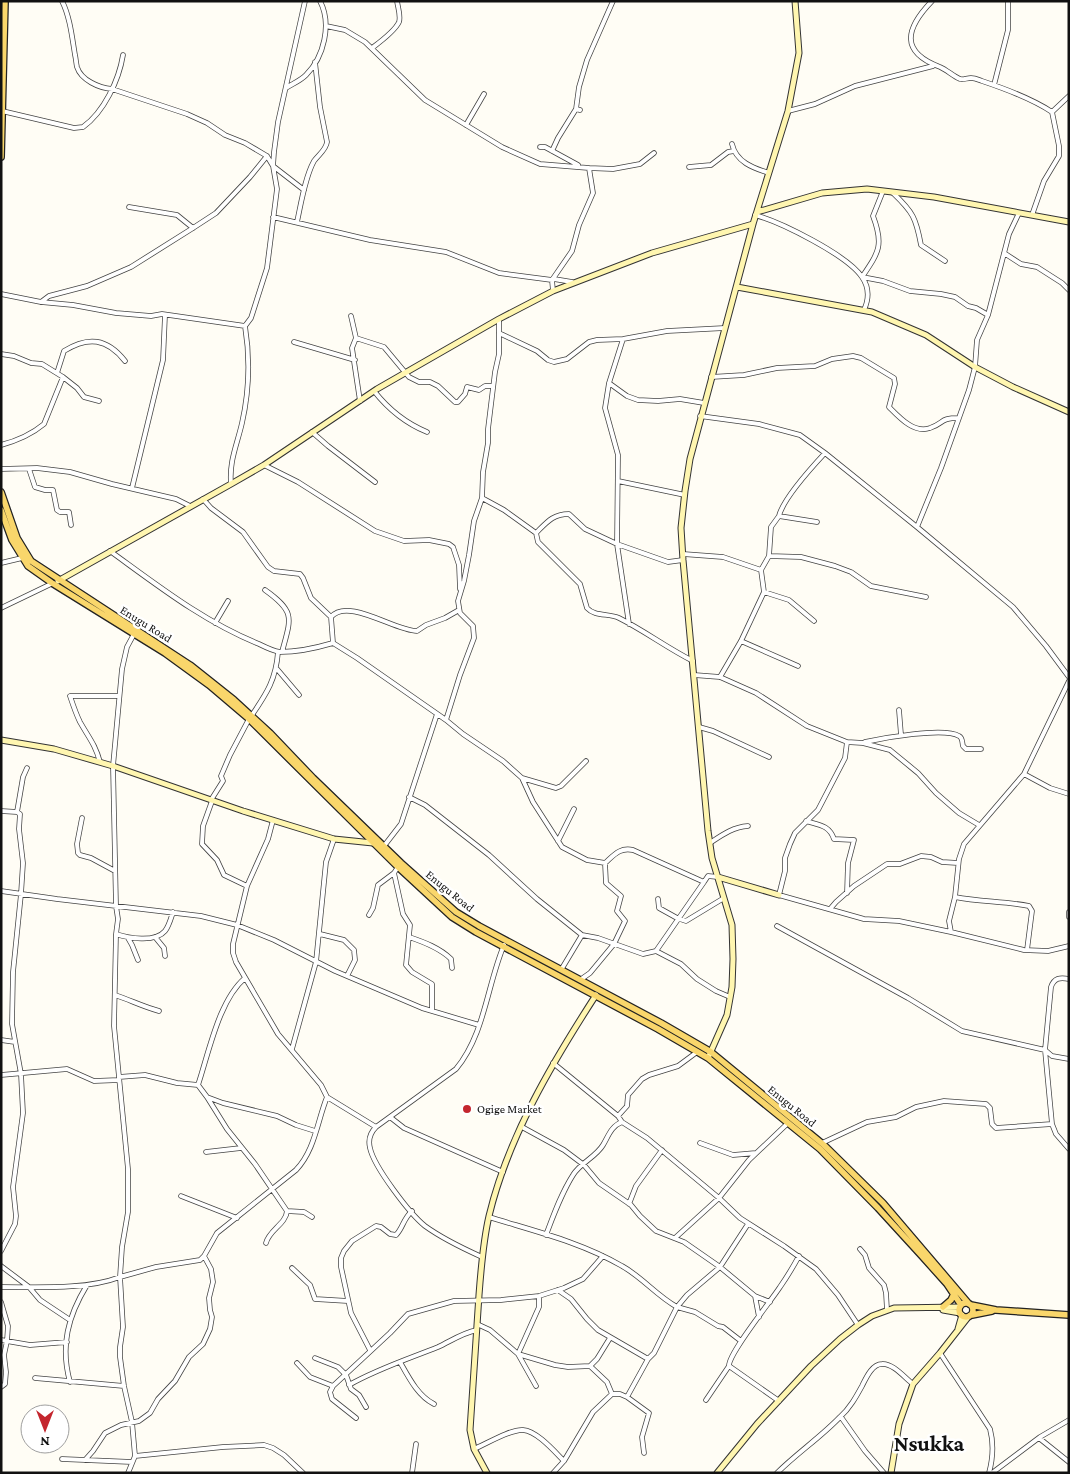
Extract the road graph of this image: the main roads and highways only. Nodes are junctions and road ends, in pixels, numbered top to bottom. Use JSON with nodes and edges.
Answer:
{"nodes":[{"id":1,"x":5,"y":1,"type":"edge"},
{"id":2,"x":2,"y":111,"type":"edge"},
{"id":3,"x":1,"y":157,"type":"edge"},
{"id":4,"x":1,"y":492,"type":"edge"},
{"id":5,"x":1,"y":510,"type":"edge"},
{"id":6,"x":55,"y":582,"type":"junction"},
{"id":7,"x":250,"y":717,"type":"junction"},
{"id":8,"x":376,"y":841,"type":"junction"},
{"id":9,"x":505,"y":943,"type":"junction"},
{"id":10,"x":954,"y":1294,"type":"junction"},
{"id":11,"x":970,"y":1304,"type":"junction"},
{"id":12,"x":943,"y":1307,"type":"road end"},
{"id":13,"x":996,"y":1310,"type":"junction"},
{"id":14,"x":964,"y":1312,"type":"junction"},
{"id":15,"x":1069,"y":1315,"type":"edge"}],
"edges":[{"from":1,"to":2,"type":"main road"},
{"from":2,"to":3,"type":"main road"},
{"from":4,"to":6,"type":"main road","name":"Enugu Road"},
{"from":5,"to":6,"type":"main road"},
{"from":6,"to":7,"type":"main road"},
{"from":6,"to":7,"type":"main road","name":"Enugu Road"},
{"from":7,"to":8,"type":"main road","name":"Enugu Road"},
{"from":8,"to":9,"type":"main road","name":"Enugu Road"},
{"from":8,"to":9,"type":"main road"},
{"from":9,"to":10,"type":"main road"},
{"from":9,"to":11,"type":"main road","name":"Enugu Road"},
{"from":10,"to":12,"type":"main road"},
{"from":10,"to":14,"type":"main road"},
{"from":11,"to":13,"type":"main road"},
{"from":11,"to":14,"type":"main road"},
{"from":11,"to":14,"type":"main road"},
{"from":13,"to":14,"type":"main road"},
{"from":13,"to":15,"type":"main road"}]}
